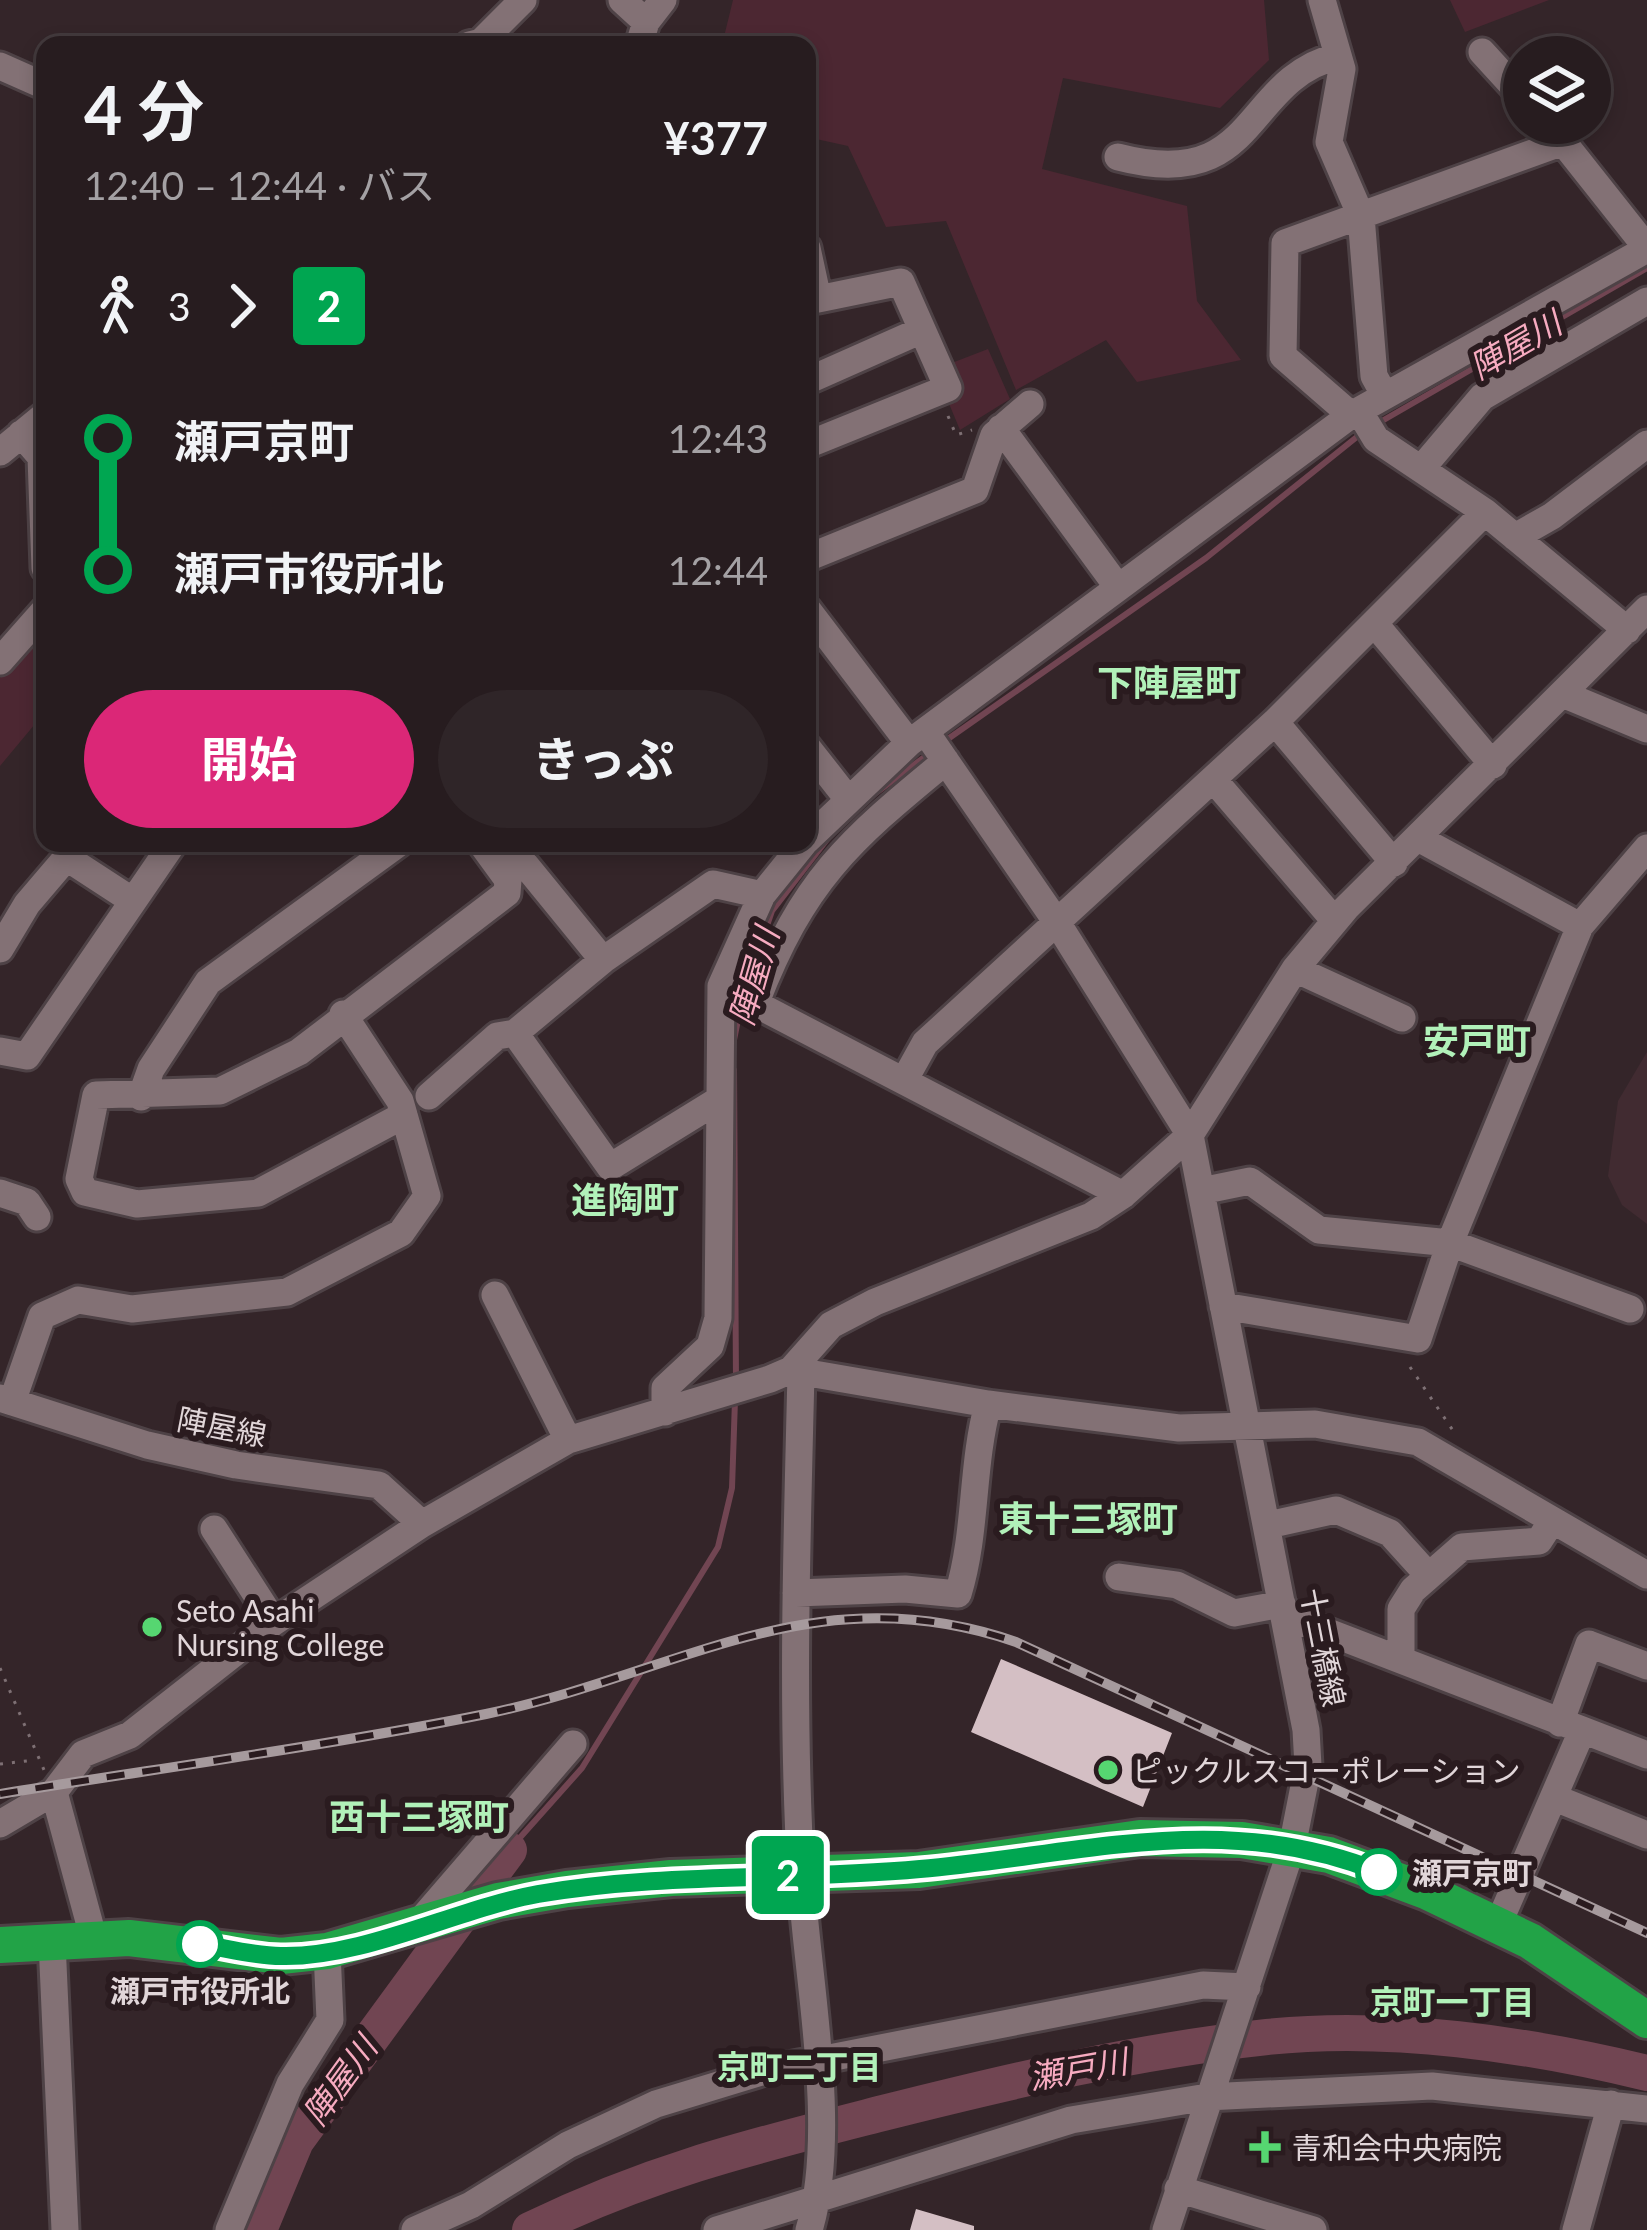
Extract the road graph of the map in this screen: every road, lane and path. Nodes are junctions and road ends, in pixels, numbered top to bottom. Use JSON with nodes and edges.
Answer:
{"nodes":[{"id":1,"x":523,"y":0,"type":"edge"},
{"id":2,"x":622,"y":0,"type":"edge"},
{"id":3,"x":1322,"y":0,"type":"edge"},
{"id":4,"x":649,"y":22,"type":"edge"},
{"id":5,"x":488,"y":36,"type":"edge"},
{"id":6,"x":1483,"y":52,"type":"dead end"},
{"id":7,"x":1338,"y":56,"type":"junction"},
{"id":8,"x":0,"y":67,"type":"edge"},
{"id":9,"x":1503,"y":74,"type":"edge"},
{"id":10,"x":36,"y":82,"type":"edge"},
{"id":11,"x":1526,"y":144,"type":"edge"},
{"id":12,"x":1564,"y":144,"type":"edge"},
{"id":13,"x":1118,"y":157,"type":"dead end"},
{"id":14,"x":1360,"y":216,"type":"junction"},
{"id":15,"x":1647,"y":249,"type":"edge"},
{"id":16,"x":816,"y":290,"type":"edge"},
{"id":17,"x":1647,"y":301,"type":"edge"},
{"id":18,"x":922,"y":330,"type":"junction"},
{"id":19,"x":816,"y":377,"type":"edge"},
{"id":20,"x":939,"y":392,"type":"junction"},
{"id":21,"x":1385,"y":396,"type":"junction"},
{"id":22,"x":1030,"y":404,"type":"dead end"},
{"id":23,"x":1362,"y":419,"type":"junction"},
{"id":24,"x":36,"y":422,"type":"edge"},
{"id":25,"x":992,"y":427,"type":"junction"},
{"id":26,"x":816,"y":441,"type":"edge"},
{"id":27,"x":6,"y":444,"type":"edge"},
{"id":28,"x":1647,"y":444,"type":"edge"},
{"id":29,"x":36,"y":455,"type":"edge"},
{"id":30,"x":1421,"y":469,"type":"junction"},
{"id":31,"x":1485,"y":512,"type":"junction"},
{"id":32,"x":1515,"y":537,"type":"junction"},
{"id":33,"x":816,"y":554,"type":"edge"},
{"id":34,"x":1117,"y":586,"type":"junction"},
{"id":35,"x":816,"y":619,"type":"edge"},
{"id":36,"x":36,"y":620,"type":"edge"},
{"id":37,"x":1637,"y":620,"type":"edge"},
{"id":38,"x":1374,"y":623,"type":"junction"},
{"id":39,"x":0,"y":661,"type":"edge"},
{"id":40,"x":1565,"y":695,"type":"junction"},
{"id":41,"x":1275,"y":722,"type":"junction"},
{"id":42,"x":1647,"y":729,"type":"edge"},
{"id":43,"x":931,"y":746,"type":"junction"},
{"id":44,"x":816,"y":758,"type":"edge"},
{"id":45,"x":1493,"y":765,"type":"junction"},
{"id":46,"x":1214,"y":779,"type":"junction"},
{"id":47,"x":847,"y":798,"type":"junction"},
{"id":48,"x":816,"y":831,"type":"edge"},
{"id":49,"x":1418,"y":838,"type":"junction"},
{"id":50,"x":1647,"y":848,"type":"edge"},
{"id":51,"x":71,"y":852,"type":"edge"},
{"id":52,"x":75,"y":852,"type":"edge"},
{"id":53,"x":167,"y":852,"type":"edge"},
{"id":54,"x":387,"y":852,"type":"edge"},
{"id":55,"x":488,"y":852,"type":"edge"},
{"id":56,"x":521,"y":852,"type":"edge"},
{"id":57,"x":797,"y":852,"type":"edge"},
{"id":58,"x":1394,"y":863,"type":"junction"},
{"id":59,"x":763,"y":895,"type":"junction"},
{"id":60,"x":134,"y":901,"type":"junction"},
{"id":61,"x":1335,"y":921,"type":"junction"},
{"id":62,"x":1058,"y":924,"type":"junction"},
{"id":63,"x":1580,"y":926,"type":"junction"},
{"id":64,"x":0,"y":949,"type":"edge"},
{"id":65,"x":603,"y":960,"type":"junction"},
{"id":66,"x":1294,"y":969,"type":"junction"},
{"id":67,"x":739,"y":994,"type":"junction"},
{"id":68,"x":343,"y":1014,"type":"junction"},
{"id":69,"x":1402,"y":1018,"type":"dead end"},
{"id":70,"x":515,"y":1033,"type":"junction"},
{"id":71,"x":0,"y":1051,"type":"edge"},
{"id":72,"x":905,"y":1079,"type":"junction"},
{"id":73,"x":429,"y":1096,"type":"dead end"},
{"id":74,"x":141,"y":1097,"type":"junction"},
{"id":75,"x":717,"y":1102,"type":"junction"},
{"id":76,"x":404,"y":1115,"type":"junction"},
{"id":77,"x":1190,"y":1135,"type":"junction"},
{"id":78,"x":1201,"y":1191,"type":"junction"},
{"id":79,"x":0,"y":1193,"type":"edge"},
{"id":80,"x":1123,"y":1195,"type":"junction"},
{"id":81,"x":37,"y":1217,"type":"dead end"},
{"id":82,"x":1450,"y":1243,"type":"junction"},
{"id":83,"x":495,"y":1295,"type":"dead end"},
{"id":84,"x":1223,"y":1306,"type":"junction"},
{"id":85,"x":1630,"y":1309,"type":"dead end"},
{"id":86,"x":1418,"y":1339,"type":"junction"},
{"id":87,"x":1410,"y":1367,"type":"joint"},
{"id":88,"x":796,"y":1371,"type":"junction"},
{"id":89,"x":6,"y":1400,"type":"edge"},
{"id":90,"x":988,"y":1404,"type":"junction"},
{"id":91,"x":665,"y":1412,"type":"junction"},
{"id":92,"x":1250,"y":1424,"type":"junction"},
{"id":93,"x":568,"y":1440,"type":"junction"},
{"id":94,"x":1460,"y":1466,"type":"junction"},
{"id":95,"x":1552,"y":1521,"type":"junction"},
{"id":96,"x":422,"y":1524,"type":"junction"},
{"id":97,"x":1268,"y":1525,"type":"junction"},
{"id":98,"x":214,"y":1529,"type":"dead end"},
{"id":99,"x":1647,"y":1575,"type":"edge"},
{"id":100,"x":1430,"y":1576,"type":"junction"},
{"id":101,"x":1119,"y":1577,"type":"dead end"},
{"id":102,"x":796,"y":1593,"type":"junction"},
{"id":103,"x":1283,"y":1610,"type":"junction"},
{"id":104,"x":274,"y":1622,"type":"junction"},
{"id":105,"x":1401,"y":1659,"type":"junction"},
{"id":106,"x":1647,"y":1666,"type":"edge"},
{"id":107,"x":0,"y":1668,"type":"edge"},
{"id":108,"x":1571,"y":1727,"type":"junction"},
{"id":109,"x":573,"y":1744,"type":"dead end"},
{"id":110,"x":1647,"y":1755,"type":"edge"},
{"id":111,"x":0,"y":1764,"type":"edge"},
{"id":112,"x":54,"y":1792,"type":"junction"},
{"id":113,"x":1555,"y":1798,"type":"junction"},
{"id":114,"x":0,"y":1824,"type":"edge"},
{"id":115,"x":1647,"y":1835,"type":"edge"},
{"id":116,"x":1292,"y":1847,"type":"junction"},
{"id":117,"x":801,"y":1875,"type":"junction"},
{"id":118,"x":421,"y":1925,"type":"junction"},
{"id":119,"x":1498,"y":1925,"type":"junction"},
{"id":120,"x":94,"y":1940,"type":"junction"},
{"id":121,"x":52,"y":1942,"type":"junction"},
{"id":122,"x":0,"y":1946,"type":"edge"},
{"id":123,"x":327,"y":1951,"type":"junction"},
{"id":124,"x":1244,"y":1995,"type":"junction"},
{"id":125,"x":1647,"y":2020,"type":"edge"},
{"id":126,"x":817,"y":2073,"type":"junction"},
{"id":127,"x":1210,"y":2088,"type":"junction"},
{"id":128,"x":1611,"y":2104,"type":"junction"},
{"id":129,"x":1647,"y":2109,"type":"edge"},
{"id":130,"x":1178,"y":2189,"type":"junction"},
{"id":131,"x":819,"y":2190,"type":"junction"},
{"id":132,"x":65,"y":2230,"type":"edge"},
{"id":133,"x":229,"y":2230,"type":"edge"},
{"id":134,"x":415,"y":2230,"type":"edge"},
{"id":135,"x":717,"y":2230,"type":"edge"},
{"id":136,"x":809,"y":2230,"type":"edge"},
{"id":137,"x":1166,"y":2230,"type":"edge"},
{"id":138,"x":1313,"y":2230,"type":"edge"},
{"id":139,"x":1576,"y":2230,"type":"edge"}],
"edges":[{"from":1,"to":5,"type":"street"},
{"from":2,"to":4,"type":"street"},
{"from":3,"to":7,"type":"street"},
{"from":6,"to":9,"type":"street"},
{"from":7,"to":13,"type":"street"},
{"from":7,"to":14,"type":"street"},
{"from":8,"to":10,"type":"street"},
{"from":11,"to":14,"type":"street"},
{"from":12,"to":15,"type":"street"},
{"from":14,"to":21,"type":"street"},
{"from":14,"to":23,"type":"street"},
{"from":15,"to":21,"type":"street"},
{"from":16,"to":18,"type":"street"},
{"from":17,"to":30,"type":"street"},
{"from":18,"to":19,"type":"street"},
{"from":18,"to":20,"type":"street"},
{"from":20,"to":25,"type":"path"},
{"from":20,"to":26,"type":"street"},
{"from":21,"to":23,"type":"street"},
{"from":22,"to":25,"type":"street"},
{"from":23,"to":30,"type":"street"},
{"from":23,"to":34,"type":"street"},
{"from":24,"to":27,"type":"street"},
{"from":25,"to":33,"type":"street"},
{"from":25,"to":34,"type":"street"},
{"from":27,"to":29,"type":"street"},
{"from":28,"to":32,"type":"street"},
{"from":30,"to":31,"type":"street"},
{"from":31,"to":32,"type":"street"},
{"from":31,"to":38,"type":"street"},
{"from":32,"to":37,"type":"street"},
{"from":34,"to":43,"type":"street"},
{"from":35,"to":43,"type":"street"},
{"from":36,"to":39,"type":"street"},
{"from":37,"to":40,"type":"street"},
{"from":38,"to":41,"type":"street"},
{"from":38,"to":45,"type":"street"},
{"from":40,"to":42,"type":"street"},
{"from":40,"to":45,"type":"street"},
{"from":41,"to":46,"type":"street"},
{"from":41,"to":58,"type":"street"},
{"from":43,"to":47,"type":"street"},
{"from":43,"to":62,"type":"street"},
{"from":43,"to":67,"type":"street"},
{"from":44,"to":47,"type":"street"},
{"from":45,"to":49,"type":"street"},
{"from":46,"to":61,"type":"street"},
{"from":46,"to":62,"type":"street"},
{"from":47,"to":48,"type":"street"},
{"from":49,"to":58,"type":"street"},
{"from":49,"to":63,"type":"street"},
{"from":50,"to":63,"type":"street"},
{"from":51,"to":64,"type":"street"},
{"from":52,"to":60,"type":"street"},
{"from":53,"to":60,"type":"street"},
{"from":54,"to":74,"type":"street"},
{"from":55,"to":68,"type":"street"},
{"from":56,"to":65,"type":"street"},
{"from":57,"to":59,"type":"street"},
{"from":58,"to":61,"type":"street"},
{"from":59,"to":65,"type":"street"},
{"from":59,"to":67,"type":"street"},
{"from":60,"to":71,"type":"street"},
{"from":61,"to":66,"type":"street"},
{"from":62,"to":72,"type":"street"},
{"from":62,"to":77,"type":"street"},
{"from":63,"to":82,"type":"street"},
{"from":65,"to":70,"type":"street"},
{"from":66,"to":69,"type":"street"},
{"from":66,"to":77,"type":"street"},
{"from":67,"to":72,"type":"street"},
{"from":67,"to":75,"type":"street"},
{"from":68,"to":74,"type":"street"},
{"from":68,"to":76,"type":"street"},
{"from":70,"to":73,"type":"street"},
{"from":70,"to":75,"type":"street"},
{"from":72,"to":80,"type":"street"},
{"from":74,"to":76,"type":"street"},
{"from":75,"to":91,"type":"street"},
{"from":76,"to":89,"type":"street"},
{"from":77,"to":78,"type":"street","name":"十三橋線"},
{"from":77,"to":80,"type":"street"},
{"from":78,"to":82,"type":"street"},
{"from":78,"to":84,"type":"street","name":"十三橋線"},
{"from":79,"to":81,"type":"street"},
{"from":80,"to":88,"type":"street"},
{"from":82,"to":85,"type":"street"},
{"from":82,"to":86,"type":"street"},
{"from":83,"to":93,"type":"street"},
{"from":84,"to":86,"type":"street"},
{"from":84,"to":92,"type":"street","name":"十三橋線"},
{"from":86,"to":87,"type":"street"},
{"from":87,"to":94,"type":"path"},
{"from":88,"to":90,"type":"street"},
{"from":88,"to":91,"type":"street"},
{"from":88,"to":102,"type":"street"},
{"from":89,"to":96,"type":"street","name":"陣屋線"},
{"from":90,"to":92,"type":"street"},
{"from":90,"to":102,"type":"street"},
{"from":91,"to":93,"type":"street"},
{"from":92,"to":94,"type":"street"},
{"from":92,"to":97,"type":"street","name":"十三橋線"},
{"from":93,"to":96,"type":"street"},
{"from":94,"to":95,"type":"street"},
{"from":95,"to":99,"type":"street"},
{"from":95,"to":100,"type":"street"},
{"from":96,"to":104,"type":"street"},
{"from":97,"to":100,"type":"street"},
{"from":97,"to":103,"type":"street","name":"十三橋線"},
{"from":98,"to":104,"type":"street"},
{"from":100,"to":105,"type":"street"},
{"from":101,"to":103,"type":"street"},
{"from":102,"to":117,"type":"street"},
{"from":103,"to":105,"type":"street"},
{"from":103,"to":116,"type":"street","name":"十三橋線"},
{"from":104,"to":112,"type":"street"},
{"from":105,"to":108,"type":"street"},
{"from":106,"to":108,"type":"street"},
{"from":107,"to":111,"type":"path"},
{"from":108,"to":110,"type":"street"},
{"from":108,"to":113,"type":"street"},
{"from":109,"to":118,"type":"street"},
{"from":112,"to":114,"type":"street"},
{"from":112,"to":120,"type":"street"},
{"from":113,"to":115,"type":"street"},
{"from":113,"to":119,"type":"street"},
{"from":116,"to":117,"type":"highway"},
{"from":116,"to":119,"type":"highway"},
{"from":116,"to":124,"type":"street","name":"十三橋線"},
{"from":117,"to":118,"type":"highway"},
{"from":117,"to":126,"type":"street"},
{"from":118,"to":123,"type":"highway"},
{"from":119,"to":125,"type":"highway"},
{"from":120,"to":121,"type":"highway"},
{"from":120,"to":123,"type":"highway"},
{"from":121,"to":122,"type":"highway"},
{"from":121,"to":132,"type":"street"},
{"from":123,"to":133,"type":"street"},
{"from":124,"to":126,"type":"street"},
{"from":124,"to":127,"type":"street","name":"十三橋線"},
{"from":126,"to":131,"type":"street"},
{"from":126,"to":134,"type":"street"},
{"from":127,"to":128,"type":"street"},
{"from":127,"to":130,"type":"street","name":"十三橋線"},
{"from":127,"to":131,"type":"street"},
{"from":128,"to":129,"type":"street"},
{"from":128,"to":139,"type":"street"},
{"from":130,"to":137,"type":"street","name":"十三橋線"},
{"from":130,"to":138,"type":"street"},
{"from":131,"to":135,"type":"street"},
{"from":131,"to":136,"type":"street"}]}
